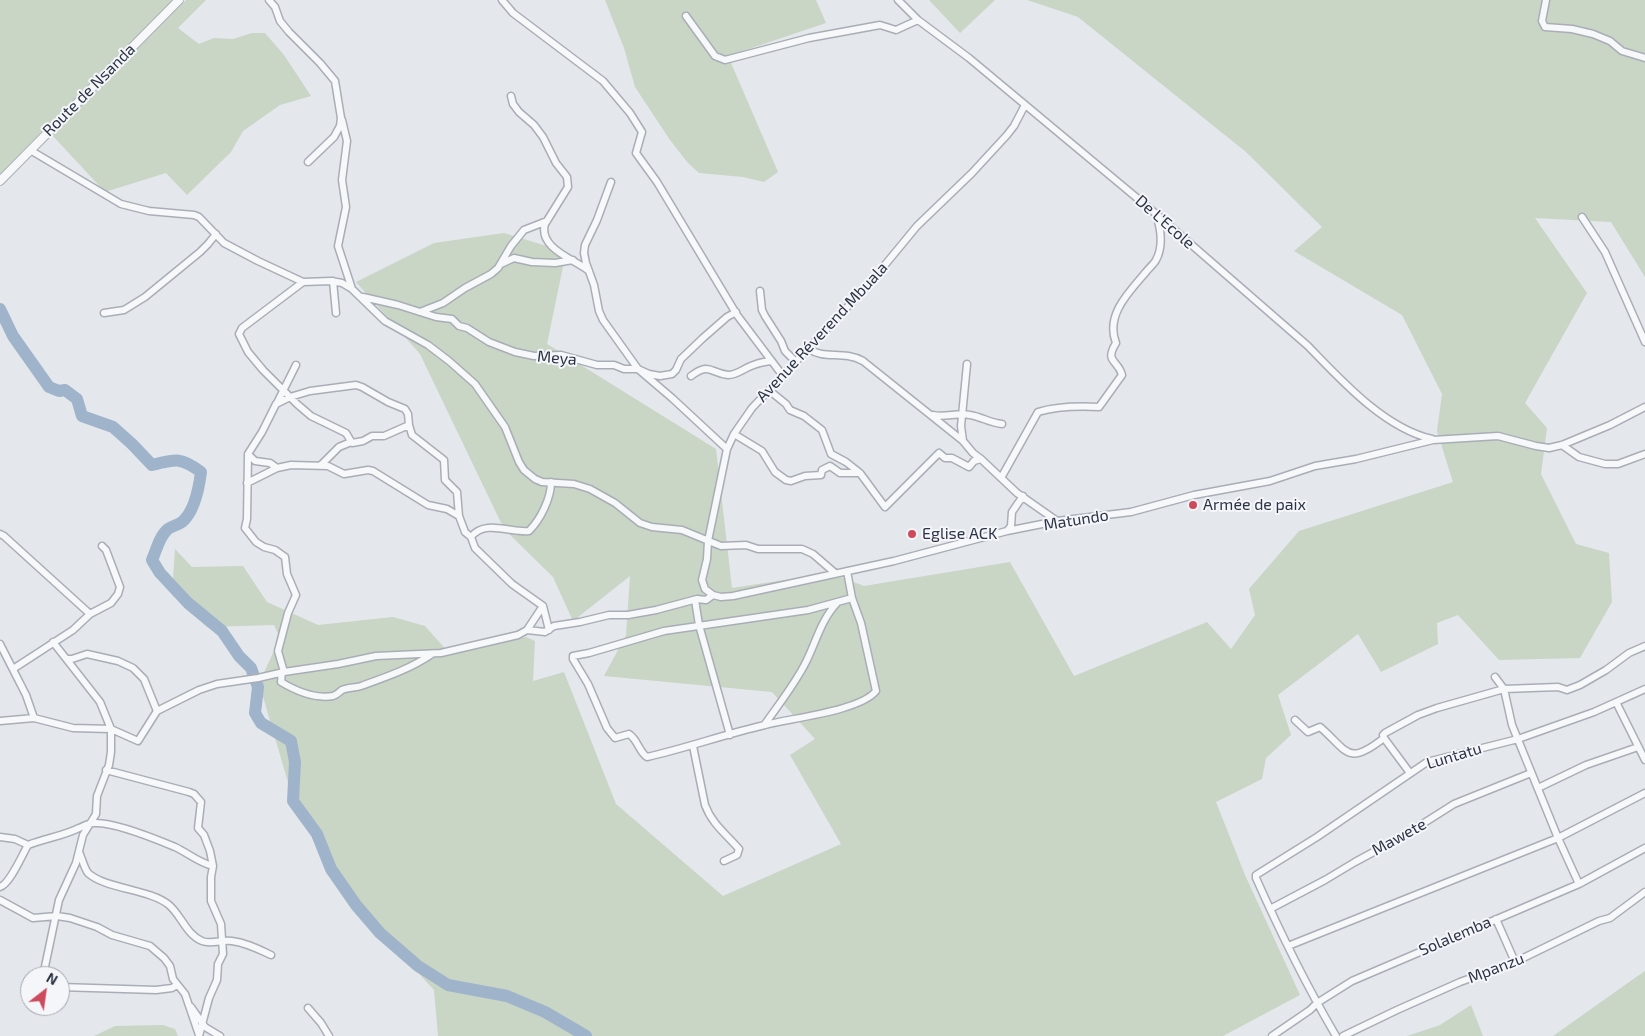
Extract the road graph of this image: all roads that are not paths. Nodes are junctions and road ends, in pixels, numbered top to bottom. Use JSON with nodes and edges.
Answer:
{"nodes":[{"id":1,"x":179,"y":0,"type":"edge"},
{"id":2,"x":270,"y":0,"type":"edge"},
{"id":3,"x":502,"y":0,"type":"edge"},
{"id":4,"x":898,"y":0,"type":"edge"},
{"id":5,"x":1546,"y":0,"type":"edge"},
{"id":6,"x":686,"y":16,"type":"dead end"},
{"id":7,"x":918,"y":20,"type":"junction"},
{"id":8,"x":1645,"y":58,"type":"edge"},
{"id":9,"x":511,"y":96,"type":"dead end"},
{"id":10,"x":1025,"y":105,"type":"junction"},
{"id":11,"x":341,"y":118,"type":"junction"},
{"id":12,"x":30,"y":150,"type":"junction"},
{"id":13,"x":308,"y":162,"type":"dead end"},
{"id":14,"x":0,"y":182,"type":"edge"},
{"id":15,"x":611,"y":182,"type":"dead end"},
{"id":16,"x":1155,"y":213,"type":"junction"},
{"id":17,"x":1582,"y":217,"type":"dead end"},
{"id":18,"x":547,"y":221,"type":"junction"},
{"id":19,"x":216,"y":234,"type":"junction"},
{"id":20,"x":573,"y":260,"type":"junction"},
{"id":21,"x":500,"y":265,"type":"junction"},
{"id":22,"x":590,"y":272,"type":"junction"},
{"id":23,"x":333,"y":281,"type":"junction"},
{"id":24,"x":303,"y":282,"type":"junction"},
{"id":25,"x":352,"y":289,"type":"junction"},
{"id":26,"x":760,"y":291,"type":"dead end"},
{"id":27,"x":361,"y":296,"type":"junction"},
{"id":28,"x":420,"y":312,"type":"junction"},
{"id":29,"x":736,"y":312,"type":"junction"},
{"id":30,"x":104,"y":313,"type":"dead end"},
{"id":31,"x":336,"y":313,"type":"dead end"},
{"id":32,"x":1645,"y":342,"type":"edge"},
{"id":33,"x":809,"y":349,"type":"junction"},
{"id":34,"x":770,"y":361,"type":"junction"},
{"id":35,"x":796,"y":362,"type":"junction"},
{"id":36,"x":967,"y":364,"type":"dead end"},
{"id":37,"x":296,"y":365,"type":"dead end"},
{"id":38,"x":638,"y":369,"type":"junction"},
{"id":39,"x":691,"y":376,"type":"dead end"},
{"id":40,"x":783,"y":376,"type":"junction"},
{"id":41,"x":283,"y":390,"type":"junction"},
{"id":42,"x":770,"y":391,"type":"junction"},
{"id":43,"x":290,"y":397,"type":"junction"},
{"id":44,"x":276,"y":404,"type":"junction"},
{"id":45,"x":1645,"y":407,"type":"edge"},
{"id":46,"x":932,"y":415,"type":"junction"},
{"id":47,"x":962,"y":415,"type":"junction"},
{"id":48,"x":1002,"y":424,"type":"dead end"},
{"id":49,"x":409,"y":425,"type":"junction"},
{"id":50,"x":734,"y":434,"type":"junction"},
{"id":51,"x":1433,"y":440,"type":"junction"},
{"id":52,"x":963,"y":441,"type":"junction"},
{"id":53,"x":351,"y":442,"type":"junction"},
{"id":54,"x":1562,"y":445,"type":"junction"},
{"id":55,"x":727,"y":449,"type":"junction"},
{"id":56,"x":248,"y":454,"type":"junction"},
{"id":57,"x":1645,"y":454,"type":"edge"},
{"id":58,"x":981,"y":459,"type":"junction"},
{"id":59,"x":322,"y":465,"type":"junction"},
{"id":60,"x":276,"y":468,"type":"junction"},
{"id":61,"x":860,"y":473,"type":"junction"},
{"id":62,"x":1001,"y":478,"type":"junction"},
{"id":63,"x":550,"y":482,"type":"junction"},
{"id":64,"x":247,"y":483,"type":"junction"},
{"id":65,"x":1023,"y":496,"type":"junction"},
{"id":66,"x":459,"y":516,"type":"junction"},
{"id":67,"x":1057,"y":521,"type":"junction"},
{"id":68,"x":1007,"y":531,"type":"junction"},
{"id":69,"x":0,"y":534,"type":"edge"},
{"id":70,"x":472,"y":537,"type":"junction"},
{"id":71,"x":708,"y":541,"type":"junction"},
{"id":72,"x":102,"y":546,"type":"dead end"},
{"id":73,"x":847,"y":571,"type":"junction"},
{"id":74,"x":835,"y":573,"type":"junction"},
{"id":75,"x":702,"y":584,"type":"junction"},
{"id":76,"x":714,"y":594,"type":"junction"},
{"id":77,"x":852,"y":598,"type":"junction"},
{"id":78,"x":696,"y":599,"type":"junction"},
{"id":79,"x":838,"y":602,"type":"junction"},
{"id":80,"x":542,"y":606,"type":"junction"},
{"id":81,"x":90,"y":614,"type":"junction"},
{"id":82,"x":699,"y":626,"type":"junction"},
{"id":83,"x":527,"y":630,"type":"junction"},
{"id":84,"x":550,"y":630,"type":"junction"},
{"id":85,"x":53,"y":642,"type":"junction"},
{"id":86,"x":0,"y":644,"type":"edge"},
{"id":87,"x":1645,"y":646,"type":"edge"},
{"id":88,"x":434,"y":653,"type":"junction"},
{"id":89,"x":67,"y":659,"type":"junction"},
{"id":90,"x":13,"y":668,"type":"junction"},
{"id":91,"x":283,"y":672,"type":"junction"},
{"id":92,"x":1495,"y":677,"type":"dead end"},
{"id":93,"x":1504,"y":689,"type":"junction"},
{"id":94,"x":1645,"y":689,"type":"edge"},
{"id":95,"x":1616,"y":702,"type":"junction"},
{"id":96,"x":157,"y":711,"type":"junction"},
{"id":97,"x":34,"y":718,"type":"junction"},
{"id":98,"x":1296,"y":720,"type":"dead end"},
{"id":99,"x":0,"y":721,"type":"edge"},
{"id":100,"x":765,"y":724,"type":"junction"},
{"id":101,"x":111,"y":729,"type":"junction"},
{"id":102,"x":730,"y":735,"type":"junction"},
{"id":103,"x":1384,"y":738,"type":"junction"},
{"id":104,"x":1518,"y":739,"type":"junction"},
{"id":105,"x":693,"y":746,"type":"junction"},
{"id":106,"x":1638,"y":747,"type":"junction"},
{"id":107,"x":1645,"y":760,"type":"edge"},
{"id":108,"x":106,"y":770,"type":"junction"},
{"id":109,"x":1410,"y":773,"type":"junction"},
{"id":110,"x":1531,"y":773,"type":"junction"},
{"id":111,"x":1538,"y":788,"type":"junction"},
{"id":112,"x":1645,"y":793,"type":"edge"},
{"id":113,"x":91,"y":822,"type":"junction"},
{"id":114,"x":0,"y":837,"type":"edge"},
{"id":115,"x":1558,"y":838,"type":"junction"},
{"id":116,"x":28,"y":844,"type":"junction"},
{"id":117,"x":1645,"y":848,"type":"edge"},
{"id":118,"x":79,"y":852,"type":"junction"},
{"id":119,"x":724,"y":861,"type":"dead end"},
{"id":120,"x":213,"y":866,"type":"junction"},
{"id":121,"x":1580,"y":884,"type":"junction"},
{"id":122,"x":0,"y":887,"type":"edge"},
{"id":123,"x":1645,"y":892,"type":"edge"},
{"id":124,"x":0,"y":900,"type":"edge"},
{"id":125,"x":1270,"y":909,"type":"junction"},
{"id":126,"x":57,"y":916,"type":"junction"},
{"id":127,"x":1496,"y":919,"type":"junction"},
{"id":128,"x":222,"y":941,"type":"junction"},
{"id":129,"x":1288,"y":946,"type":"junction"},
{"id":130,"x":271,"y":955,"type":"dead end"},
{"id":131,"x":1516,"y":962,"type":"junction"},
{"id":132,"x":45,"y":966,"type":"edge"},
{"id":133,"x":177,"y":985,"type":"junction"},
{"id":134,"x":70,"y":987,"type":"edge"},
{"id":135,"x":1316,"y":1003,"type":"junction"},
{"id":136,"x":189,"y":1004,"type":"junction"},
{"id":137,"x":308,"y":1008,"type":"dead end"},
{"id":138,"x":202,"y":1022,"type":"junction"},
{"id":139,"x":200,"y":1036,"type":"edge"},
{"id":140,"x":220,"y":1036,"type":"edge"},
{"id":141,"x":329,"y":1036,"type":"edge"},
{"id":142,"x":1272,"y":1036,"type":"edge"},
{"id":143,"x":1336,"y":1036,"type":"edge"},
{"id":144,"x":1344,"y":1036,"type":"edge"}],
"edges":[{"from":1,"to":12,"type":"street","name":"Route de Nsanda"},
{"from":2,"to":11,"type":"street"},
{"from":3,"to":29,"type":"street"},
{"from":4,"to":7,"type":"street","name":"De L'Ecole"},
{"from":5,"to":8,"type":"street"},
{"from":6,"to":7,"type":"street"},
{"from":7,"to":10,"type":"street","name":"De L'Ecole"},
{"from":9,"to":18,"type":"street"},
{"from":10,"to":16,"type":"street","name":"De L'Ecole"},
{"from":10,"to":33,"type":"street","name":"Avenue Réverend Mbuala"},
{"from":11,"to":13,"type":"street"},
{"from":11,"to":25,"type":"street"},
{"from":12,"to":14,"type":"street","name":"Route de Nsanda"},
{"from":12,"to":19,"type":"street"},
{"from":15,"to":22,"type":"street"},
{"from":16,"to":51,"type":"street","name":"De L'Ecole"},
{"from":16,"to":62,"type":"street"},
{"from":17,"to":32,"type":"street"},
{"from":18,"to":20,"type":"street"},
{"from":18,"to":21,"type":"street"},
{"from":19,"to":24,"type":"street"},
{"from":19,"to":30,"type":"street"},
{"from":20,"to":21,"type":"street"},
{"from":20,"to":22,"type":"street"},
{"from":21,"to":28,"type":"street"},
{"from":22,"to":38,"type":"street"},
{"from":23,"to":24,"type":"street"},
{"from":23,"to":25,"type":"street"},
{"from":23,"to":31,"type":"street"},
{"from":24,"to":41,"type":"street"},
{"from":25,"to":27,"type":"street"},
{"from":26,"to":35,"type":"street"},
{"from":27,"to":28,"type":"street","name":"Meya"},
{"from":27,"to":63,"type":"street"},
{"from":28,"to":38,"type":"street","name":"Meya"},
{"from":29,"to":34,"type":"street"},
{"from":29,"to":38,"type":"street","name":"Meya"},
{"from":33,"to":35,"type":"street","name":"Avenue Réverend Mbuala"},
{"from":33,"to":46,"type":"street"},
{"from":34,"to":39,"type":"street"},
{"from":34,"to":40,"type":"street"},
{"from":35,"to":40,"type":"street","name":"Avenue Réverend Mbuala"},
{"from":36,"to":47,"type":"street"},
{"from":37,"to":41,"type":"street"},
{"from":38,"to":55,"type":"street"},
{"from":40,"to":42,"type":"street","name":"Avenue Réverend Mbuala"},
{"from":41,"to":43,"type":"street"},
{"from":41,"to":44,"type":"street"},
{"from":42,"to":50,"type":"street","name":"Avenue Réverend Mbuala"},
{"from":42,"to":61,"type":"street"},
{"from":43,"to":44,"type":"street"},
{"from":43,"to":49,"type":"street"},
{"from":43,"to":53,"type":"street"},
{"from":44,"to":56,"type":"street"},
{"from":45,"to":54,"type":"street"},
{"from":46,"to":47,"type":"street"},
{"from":46,"to":52,"type":"street"},
{"from":47,"to":48,"type":"street"},
{"from":47,"to":52,"type":"street"},
{"from":49,"to":53,"type":"street"},
{"from":49,"to":66,"type":"street"},
{"from":50,"to":55,"type":"street","name":"Avenue Réverend Mbuala"},
{"from":50,"to":61,"type":"street"},
{"from":51,"to":54,"type":"street","name":"Matundo"},
{"from":51,"to":67,"type":"street","name":"Matundo"},
{"from":52,"to":58,"type":"street"},
{"from":53,"to":59,"type":"street"},
{"from":54,"to":57,"type":"street"},
{"from":55,"to":71,"type":"street","name":"Avenue Réverend Mbuala"},
{"from":56,"to":60,"type":"street"},
{"from":56,"to":64,"type":"street"},
{"from":58,"to":61,"type":"street"},
{"from":58,"to":62,"type":"street"},
{"from":59,"to":60,"type":"street"},
{"from":59,"to":66,"type":"street"},
{"from":60,"to":64,"type":"street"},
{"from":62,"to":65,"type":"street"},
{"from":63,"to":70,"type":"street"},
{"from":63,"to":71,"type":"street"},
{"from":64,"to":91,"type":"street"},
{"from":65,"to":67,"type":"street"},
{"from":65,"to":68,"type":"street"},
{"from":66,"to":70,"type":"street"},
{"from":67,"to":68,"type":"street","name":"Matundo"},
{"from":68,"to":73,"type":"street","name":"Matundo"},
{"from":69,"to":81,"type":"street"},
{"from":70,"to":80,"type":"street"},
{"from":71,"to":74,"type":"street"},
{"from":71,"to":75,"type":"street","name":"Avenue Réverend Mbuala"},
{"from":72,"to":81,"type":"street"},
{"from":73,"to":74,"type":"street","name":"Matundo"},
{"from":73,"to":77,"type":"street"},
{"from":74,"to":76,"type":"street","name":"Matundo"},
{"from":75,"to":76,"type":"street"},
{"from":75,"to":78,"type":"street","name":"Avenue Réverend Mbuala"},
{"from":76,"to":78,"type":"street","name":"Matundo"},
{"from":77,"to":79,"type":"street"},
{"from":77,"to":100,"type":"street"},
{"from":78,"to":82,"type":"street"},
{"from":78,"to":84,"type":"street","name":"Matundo"},
{"from":79,"to":82,"type":"street"},
{"from":79,"to":100,"type":"street"},
{"from":80,"to":83,"type":"street"},
{"from":80,"to":84,"type":"street"},
{"from":81,"to":85,"type":"street"},
{"from":82,"to":102,"type":"street"},
{"from":82,"to":105,"type":"street"},
{"from":83,"to":84,"type":"street","name":"Matundo"},
{"from":83,"to":88,"type":"street","name":"Matundo"},
{"from":85,"to":89,"type":"street"},
{"from":85,"to":90,"type":"street"},
{"from":86,"to":90,"type":"street"},
{"from":87,"to":93,"type":"street"},
{"from":88,"to":91,"type":"street","name":"Matundo"},
{"from":88,"to":91,"type":"street"},
{"from":89,"to":96,"type":"street"},
{"from":89,"to":101,"type":"street"},
{"from":90,"to":97,"type":"street"},
{"from":91,"to":96,"type":"street","name":"Matundo"},
{"from":92,"to":93,"type":"street"},
{"from":93,"to":103,"type":"street"},
{"from":93,"to":104,"type":"street"},
{"from":94,"to":95,"type":"street","name":"Luntatu"},
{"from":95,"to":104,"type":"street","name":"Luntatu"},
{"from":95,"to":106,"type":"street"},
{"from":96,"to":101,"type":"street"},
{"from":97,"to":99,"type":"street"},
{"from":97,"to":101,"type":"street"},
{"from":98,"to":103,"type":"street"},
{"from":100,"to":102,"type":"street"},
{"from":101,"to":108,"type":"street"},
{"from":102,"to":105,"type":"street"},
{"from":103,"to":109,"type":"street"},
{"from":104,"to":109,"type":"street","name":"Luntatu"},
{"from":104,"to":110,"type":"street"},
{"from":105,"to":119,"type":"street"},
{"from":106,"to":107,"type":"street"},
{"from":106,"to":111,"type":"street"},
{"from":108,"to":113,"type":"street"},
{"from":108,"to":120,"type":"street"},
{"from":109,"to":125,"type":"street","name":"Luntatu"},
{"from":110,"to":111,"type":"street"},
{"from":110,"to":125,"type":"street","name":"Mawete"},
{"from":111,"to":115,"type":"street"},
{"from":112,"to":115,"type":"street"},
{"from":113,"to":116,"type":"street"},
{"from":113,"to":118,"type":"street"},
{"from":113,"to":120,"type":"street"},
{"from":114,"to":116,"type":"street"},
{"from":115,"to":121,"type":"street"},
{"from":115,"to":129,"type":"street"},
{"from":116,"to":122,"type":"street"},
{"from":117,"to":121,"type":"street","name":"Solalemba"},
{"from":118,"to":126,"type":"street"},
{"from":118,"to":128,"type":"street"},
{"from":120,"to":128,"type":"street"},
{"from":121,"to":127,"type":"street","name":"Solalemba"},
{"from":123,"to":131,"type":"street","name":"Mpanzu"},
{"from":124,"to":126,"type":"street"},
{"from":125,"to":129,"type":"street"},
{"from":126,"to":132,"type":"street"},
{"from":126,"to":133,"type":"street"},
{"from":127,"to":131,"type":"street"},
{"from":127,"to":135,"type":"street","name":"Solalemba"},
{"from":128,"to":130,"type":"street"},
{"from":128,"to":138,"type":"street"},
{"from":129,"to":135,"type":"street"},
{"from":131,"to":144,"type":"street","name":"Mpanzu"},
{"from":133,"to":134,"type":"street"},
{"from":133,"to":136,"type":"street"},
{"from":135,"to":142,"type":"street","name":"Solalemba"},
{"from":135,"to":143,"type":"street"},
{"from":136,"to":138,"type":"street"},
{"from":136,"to":139,"type":"street"},
{"from":137,"to":141,"type":"street"},
{"from":138,"to":139,"type":"street"},
{"from":138,"to":140,"type":"street"}]}
